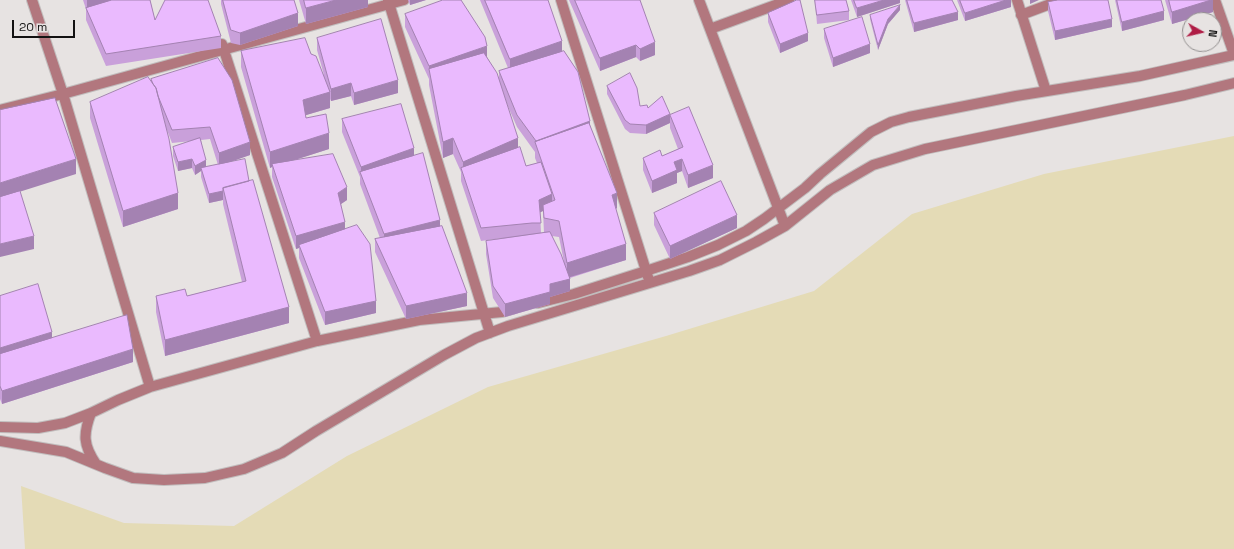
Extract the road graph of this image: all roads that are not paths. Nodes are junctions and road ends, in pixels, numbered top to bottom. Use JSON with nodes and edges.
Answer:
{"nodes":[{"id":1,"x":32,"y":0,"type":"edge"},
{"id":2,"x":404,"y":0,"type":"edge"},
{"id":3,"x":561,"y":0,"type":"edge"},
{"id":4,"x":699,"y":0,"type":"edge"},
{"id":5,"x":789,"y":0,"type":"edge"},
{"id":6,"x":1017,"y":0,"type":"edge"},
{"id":7,"x":1061,"y":0,"type":"edge"},
{"id":8,"x":1215,"y":0,"type":"edge"},
{"id":9,"x":389,"y":2,"type":"edge"},
{"id":10,"x":1021,"y":15,"type":"junction"},
{"id":11,"x":710,"y":29,"type":"junction"},
{"id":12,"x":219,"y":36,"type":"edge"},
{"id":13,"x":224,"y":50,"type":"junction"},
{"id":14,"x":1234,"y":54,"type":"edge"},
{"id":15,"x":1234,"y":83,"type":"edge"},
{"id":16,"x":1046,"y":91,"type":"junction"},
{"id":17,"x":63,"y":94,"type":"junction"},
{"id":18,"x":0,"y":110,"type":"edge"},
{"id":19,"x":778,"y":208,"type":"junction"},
{"id":20,"x":785,"y":226,"type":"junction"},
{"id":21,"x":646,"y":271,"type":"junction"},
{"id":22,"x":650,"y":283,"type":"junction"},
{"id":23,"x":484,"y":314,"type":"junction"},
{"id":24,"x":490,"y":333,"type":"junction"},
{"id":25,"x":317,"y":341,"type":"junction"},
{"id":26,"x":150,"y":387,"type":"junction"},
{"id":27,"x":91,"y":413,"type":"junction"},
{"id":28,"x":0,"y":426,"type":"edge"},
{"id":29,"x":0,"y":441,"type":"edge"},
{"id":30,"x":96,"y":464,"type":"junction"}],
"edges":[{"from":1,"to":17,"type":"street"},
{"from":2,"to":9,"type":"street"},
{"from":3,"to":21,"type":"street"},
{"from":4,"to":11,"type":"street"},
{"from":5,"to":11,"type":"street"},
{"from":6,"to":10,"type":"street"},
{"from":7,"to":10,"type":"street"},
{"from":8,"to":14,"type":"street"},
{"from":9,"to":13,"type":"street"},
{"from":9,"to":23,"type":"street"},
{"from":10,"to":16,"type":"street"},
{"from":11,"to":19,"type":"street"},
{"from":12,"to":13,"type":"street"},
{"from":13,"to":17,"type":"street"},
{"from":13,"to":25,"type":"street"},
{"from":14,"to":16,"type":"street"},
{"from":15,"to":20,"type":"street"},
{"from":16,"to":19,"type":"street"},
{"from":17,"to":18,"type":"street"},
{"from":17,"to":26,"type":"street"},
{"from":19,"to":20,"type":"street"},
{"from":19,"to":21,"type":"street"},
{"from":20,"to":22,"type":"street"},
{"from":21,"to":22,"type":"street"},
{"from":21,"to":23,"type":"street"},
{"from":22,"to":24,"type":"street"},
{"from":23,"to":24,"type":"street"},
{"from":23,"to":25,"type":"street"},
{"from":24,"to":30,"type":"street"},
{"from":25,"to":26,"type":"street"},
{"from":26,"to":27,"type":"street"},
{"from":27,"to":28,"type":"street"},
{"from":27,"to":30,"type":"street"},
{"from":29,"to":30,"type":"street"}]}
